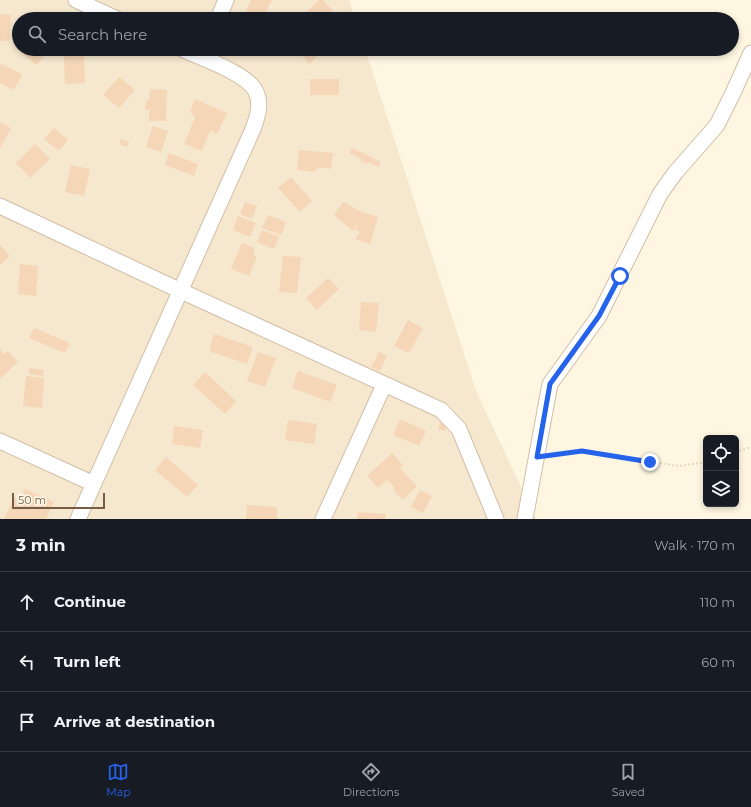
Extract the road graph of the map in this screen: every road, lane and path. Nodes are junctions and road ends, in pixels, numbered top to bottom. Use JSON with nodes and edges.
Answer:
{"nodes":[{"id":1,"x":76,"y":0,"type":"edge"},
{"id":2,"x":226,"y":0,"type":"edge"},
{"id":3,"x":102,"y":12,"type":"edge"},
{"id":4,"x":221,"y":12,"type":"edge"},
{"id":5,"x":751,"y":53,"type":"edge"},
{"id":6,"x":206,"y":56,"type":"edge"},
{"id":7,"x":0,"y":206,"type":"edge"},
{"id":8,"x":181,"y":291,"type":"junction"},
{"id":9,"x":384,"y":385,"type":"junction"},
{"id":10,"x":0,"y":441,"type":"edge"},
{"id":11,"x":751,"y":447,"type":"edge"},
{"id":12,"x":739,"y":451,"type":"edge"},
{"id":13,"x":537,"y":457,"type":"junction"},
{"id":14,"x":703,"y":462,"type":"edge"},
{"id":15,"x":94,"y":484,"type":"junction"},
{"id":16,"x":78,"y":519,"type":"edge"},
{"id":17,"x":323,"y":519,"type":"edge"},
{"id":18,"x":496,"y":519,"type":"edge"},
{"id":19,"x":525,"y":519,"type":"edge"}],
"edges":[{"from":1,"to":3,"type":"street"},
{"from":2,"to":4,"type":"street"},
{"from":5,"to":13,"type":"street"},
{"from":6,"to":8,"type":"street"},
{"from":7,"to":8,"type":"street"},
{"from":8,"to":9,"type":"street"},
{"from":8,"to":15,"type":"street"},
{"from":9,"to":17,"type":"street"},
{"from":9,"to":18,"type":"street"},
{"from":10,"to":15,"type":"street"},
{"from":11,"to":12,"type":"path"},
{"from":13,"to":14,"type":"path"},
{"from":13,"to":19,"type":"street"},
{"from":15,"to":16,"type":"street"}]}
